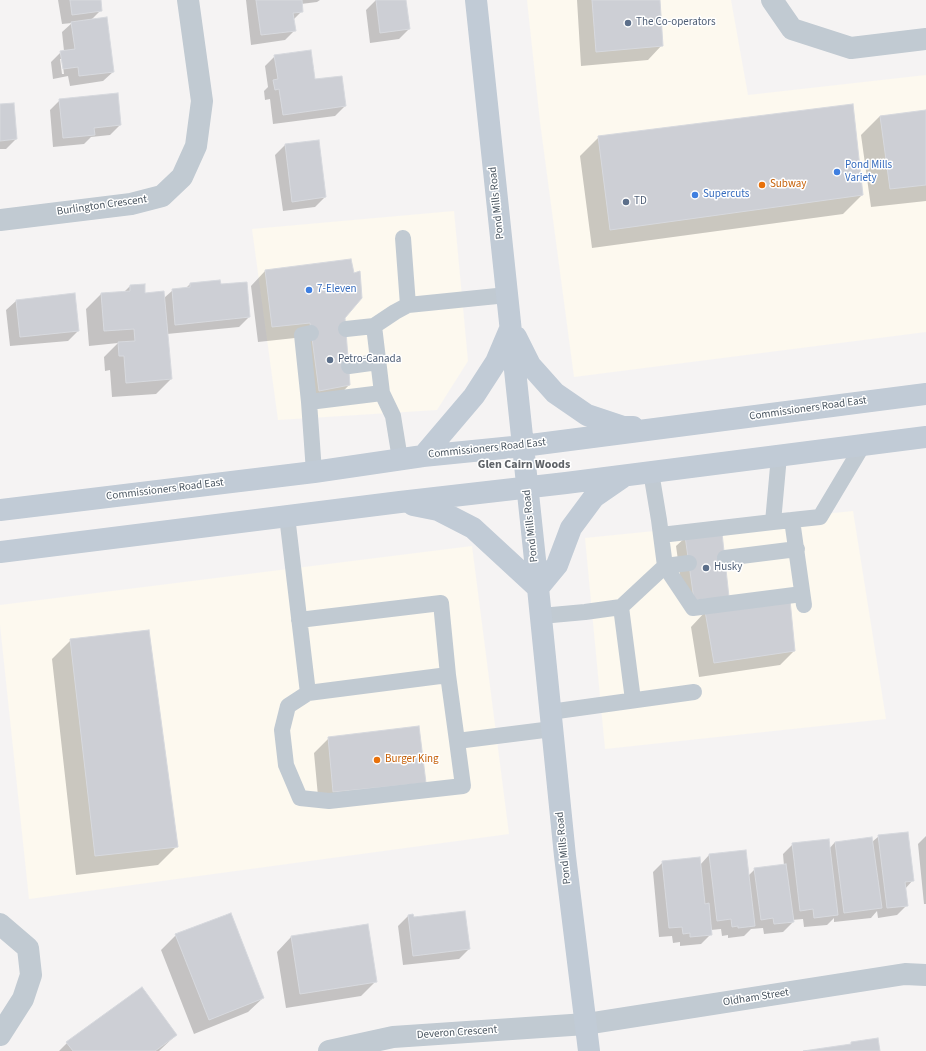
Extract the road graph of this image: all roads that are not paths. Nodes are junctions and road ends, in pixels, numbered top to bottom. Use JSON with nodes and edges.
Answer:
{"nodes":[{"id":1,"x":188,"y":0,"type":"edge"},
{"id":2,"x":476,"y":0,"type":"edge"},
{"id":3,"x":772,"y":0,"type":"edge"},
{"id":4,"x":926,"y":38,"type":"edge"},
{"id":5,"x":0,"y":220,"type":"edge"},
{"id":6,"x":403,"y":238,"type":"dead end"},
{"id":7,"x":507,"y":295,"type":"junction"},
{"id":8,"x":408,"y":304,"type":"junction"},
{"id":9,"x":374,"y":326,"type":"junction"},
{"id":10,"x":510,"y":328,"type":"junction"},
{"id":11,"x":346,"y":329,"type":"dead end"},
{"id":12,"x":311,"y":333,"type":"dead end"},
{"id":13,"x":378,"y":362,"type":"junction"},
{"id":14,"x":349,"y":366,"type":"dead end"},
{"id":15,"x":382,"y":393,"type":"junction"},
{"id":16,"x":926,"y":394,"type":"edge"},
{"id":17,"x":309,"y":402,"type":"junction"},
{"id":18,"x":661,"y":428,"type":"junction"},
{"id":19,"x":926,"y":438,"type":"edge"},
{"id":20,"x":523,"y":446,"type":"junction"},
{"id":21,"x":863,"y":446,"type":"junction"},
{"id":22,"x":423,"y":456,"type":"junction"},
{"id":23,"x":779,"y":456,"type":"junction"},
{"id":24,"x":400,"y":459,"type":"junction"},
{"id":25,"x":314,"y":472,"type":"junction"},
{"id":26,"x":651,"y":472,"type":"junction"},
{"id":27,"x":626,"y":475,"type":"junction"},
{"id":28,"x":527,"y":487,"type":"junction"},
{"id":29,"x":400,"y":502,"type":"junction"},
{"id":30,"x":0,"y":510,"type":"edge"},
{"id":31,"x":287,"y":516,"type":"junction"},
{"id":32,"x":792,"y":520,"type":"junction"},
{"id":33,"x":773,"y":522,"type":"junction"},
{"id":34,"x":661,"y":535,"type":"junction"},
{"id":35,"x":797,"y":549,"type":"junction"},
{"id":36,"x":0,"y":552,"type":"edge"},
{"id":37,"x":725,"y":558,"type":"dead end"},
{"id":38,"x":689,"y":562,"type":"dead end"},
{"id":39,"x":665,"y":566,"type":"junction"},
{"id":40,"x":538,"y":588,"type":"junction"},
{"id":41,"x":621,"y":607,"type":"junction"},
{"id":42,"x":541,"y":616,"type":"junction"},
{"id":43,"x":299,"y":620,"type":"junction"},
{"id":44,"x":448,"y":675,"type":"junction"},
{"id":45,"x":694,"y":692,"type":"dead end"},
{"id":46,"x":308,"y":693,"type":"junction"},
{"id":47,"x":633,"y":700,"type":"junction"},
{"id":48,"x":551,"y":721,"type":"junction"},
{"id":49,"x":457,"y":741,"type":"junction"},
{"id":50,"x":0,"y":924,"type":"edge"},
{"id":51,"x":926,"y":975,"type":"edge"},
{"id":52,"x":586,"y":1024,"type":"junction"},
{"id":53,"x":0,"y":1035,"type":"edge"},
{"id":54,"x":329,"y":1051,"type":"edge"},
{"id":55,"x":589,"y":1051,"type":"edge"}],
"edges":[{"from":1,"to":5,"type":"street","name":"Burlington Crescent"},
{"from":2,"to":7,"type":"main road","name":"Pond Mills Road"},
{"from":3,"to":4,"type":"street"},
{"from":6,"to":8,"type":"lane"},
{"from":7,"to":8,"type":"lane"},
{"from":7,"to":10,"type":"main road","name":"Pond Mills Road"},
{"from":8,"to":9,"type":"lane"},
{"from":9,"to":11,"type":"lane"},
{"from":9,"to":13,"type":"lane"},
{"from":10,"to":18,"type":"main road"},
{"from":10,"to":20,"type":"main road","name":"Pond Mills Road"},
{"from":10,"to":22,"type":"main road"},
{"from":12,"to":17,"type":"lane"},
{"from":13,"to":14,"type":"lane"},
{"from":13,"to":15,"type":"lane"},
{"from":15,"to":17,"type":"lane"},
{"from":15,"to":24,"type":"lane"},
{"from":16,"to":18,"type":"main road","name":"Commissioners Road East"},
{"from":17,"to":25,"type":"lane"},
{"from":18,"to":20,"type":"main road","name":"Commissioners Road East"},
{"from":19,"to":21,"type":"main road"},
{"from":20,"to":22,"type":"main road","name":"Commissioners Road East"},
{"from":20,"to":28,"type":"main road","name":"Pond Mills Road"},
{"from":21,"to":23,"type":"main road"},
{"from":21,"to":32,"type":"lane"},
{"from":22,"to":24,"type":"main road","name":"Commissioners Road East"},
{"from":23,"to":26,"type":"main road"},
{"from":23,"to":33,"type":"lane"},
{"from":24,"to":25,"type":"main road","name":"Commissioners Road East"},
{"from":25,"to":30,"type":"main road","name":"Commissioners Road East"},
{"from":26,"to":27,"type":"main road"},
{"from":26,"to":34,"type":"lane"},
{"from":27,"to":28,"type":"main road"},
{"from":27,"to":40,"type":"main road"},
{"from":28,"to":29,"type":"main road"},
{"from":28,"to":40,"type":"main road","name":"Pond Mills Road"},
{"from":29,"to":31,"type":"main road"},
{"from":29,"to":40,"type":"main road"},
{"from":31,"to":36,"type":"main road"},
{"from":31,"to":43,"type":"lane"},
{"from":32,"to":33,"type":"lane"},
{"from":32,"to":35,"type":"lane"},
{"from":33,"to":34,"type":"lane"},
{"from":34,"to":39,"type":"lane"},
{"from":35,"to":37,"type":"lane"},
{"from":35,"to":39,"type":"lane"},
{"from":38,"to":39,"type":"lane"},
{"from":39,"to":41,"type":"lane"},
{"from":40,"to":42,"type":"main road","name":"Pond Mills Road"},
{"from":41,"to":42,"type":"lane"},
{"from":41,"to":47,"type":"lane"},
{"from":42,"to":48,"type":"main road","name":"Pond Mills Road"},
{"from":43,"to":44,"type":"lane"},
{"from":43,"to":46,"type":"lane"},
{"from":44,"to":46,"type":"lane"},
{"from":44,"to":49,"type":"lane"},
{"from":45,"to":47,"type":"lane"},
{"from":46,"to":49,"type":"lane"},
{"from":47,"to":48,"type":"lane"},
{"from":48,"to":49,"type":"lane"},
{"from":48,"to":52,"type":"main road","name":"Pond Mills Road"},
{"from":50,"to":53,"type":"street"},
{"from":51,"to":52,"type":"street","name":"Oldham Street"},
{"from":52,"to":54,"type":"street","name":"Deveron Crescent"},
{"from":52,"to":55,"type":"main road","name":"Pond Mills Road"}]}
